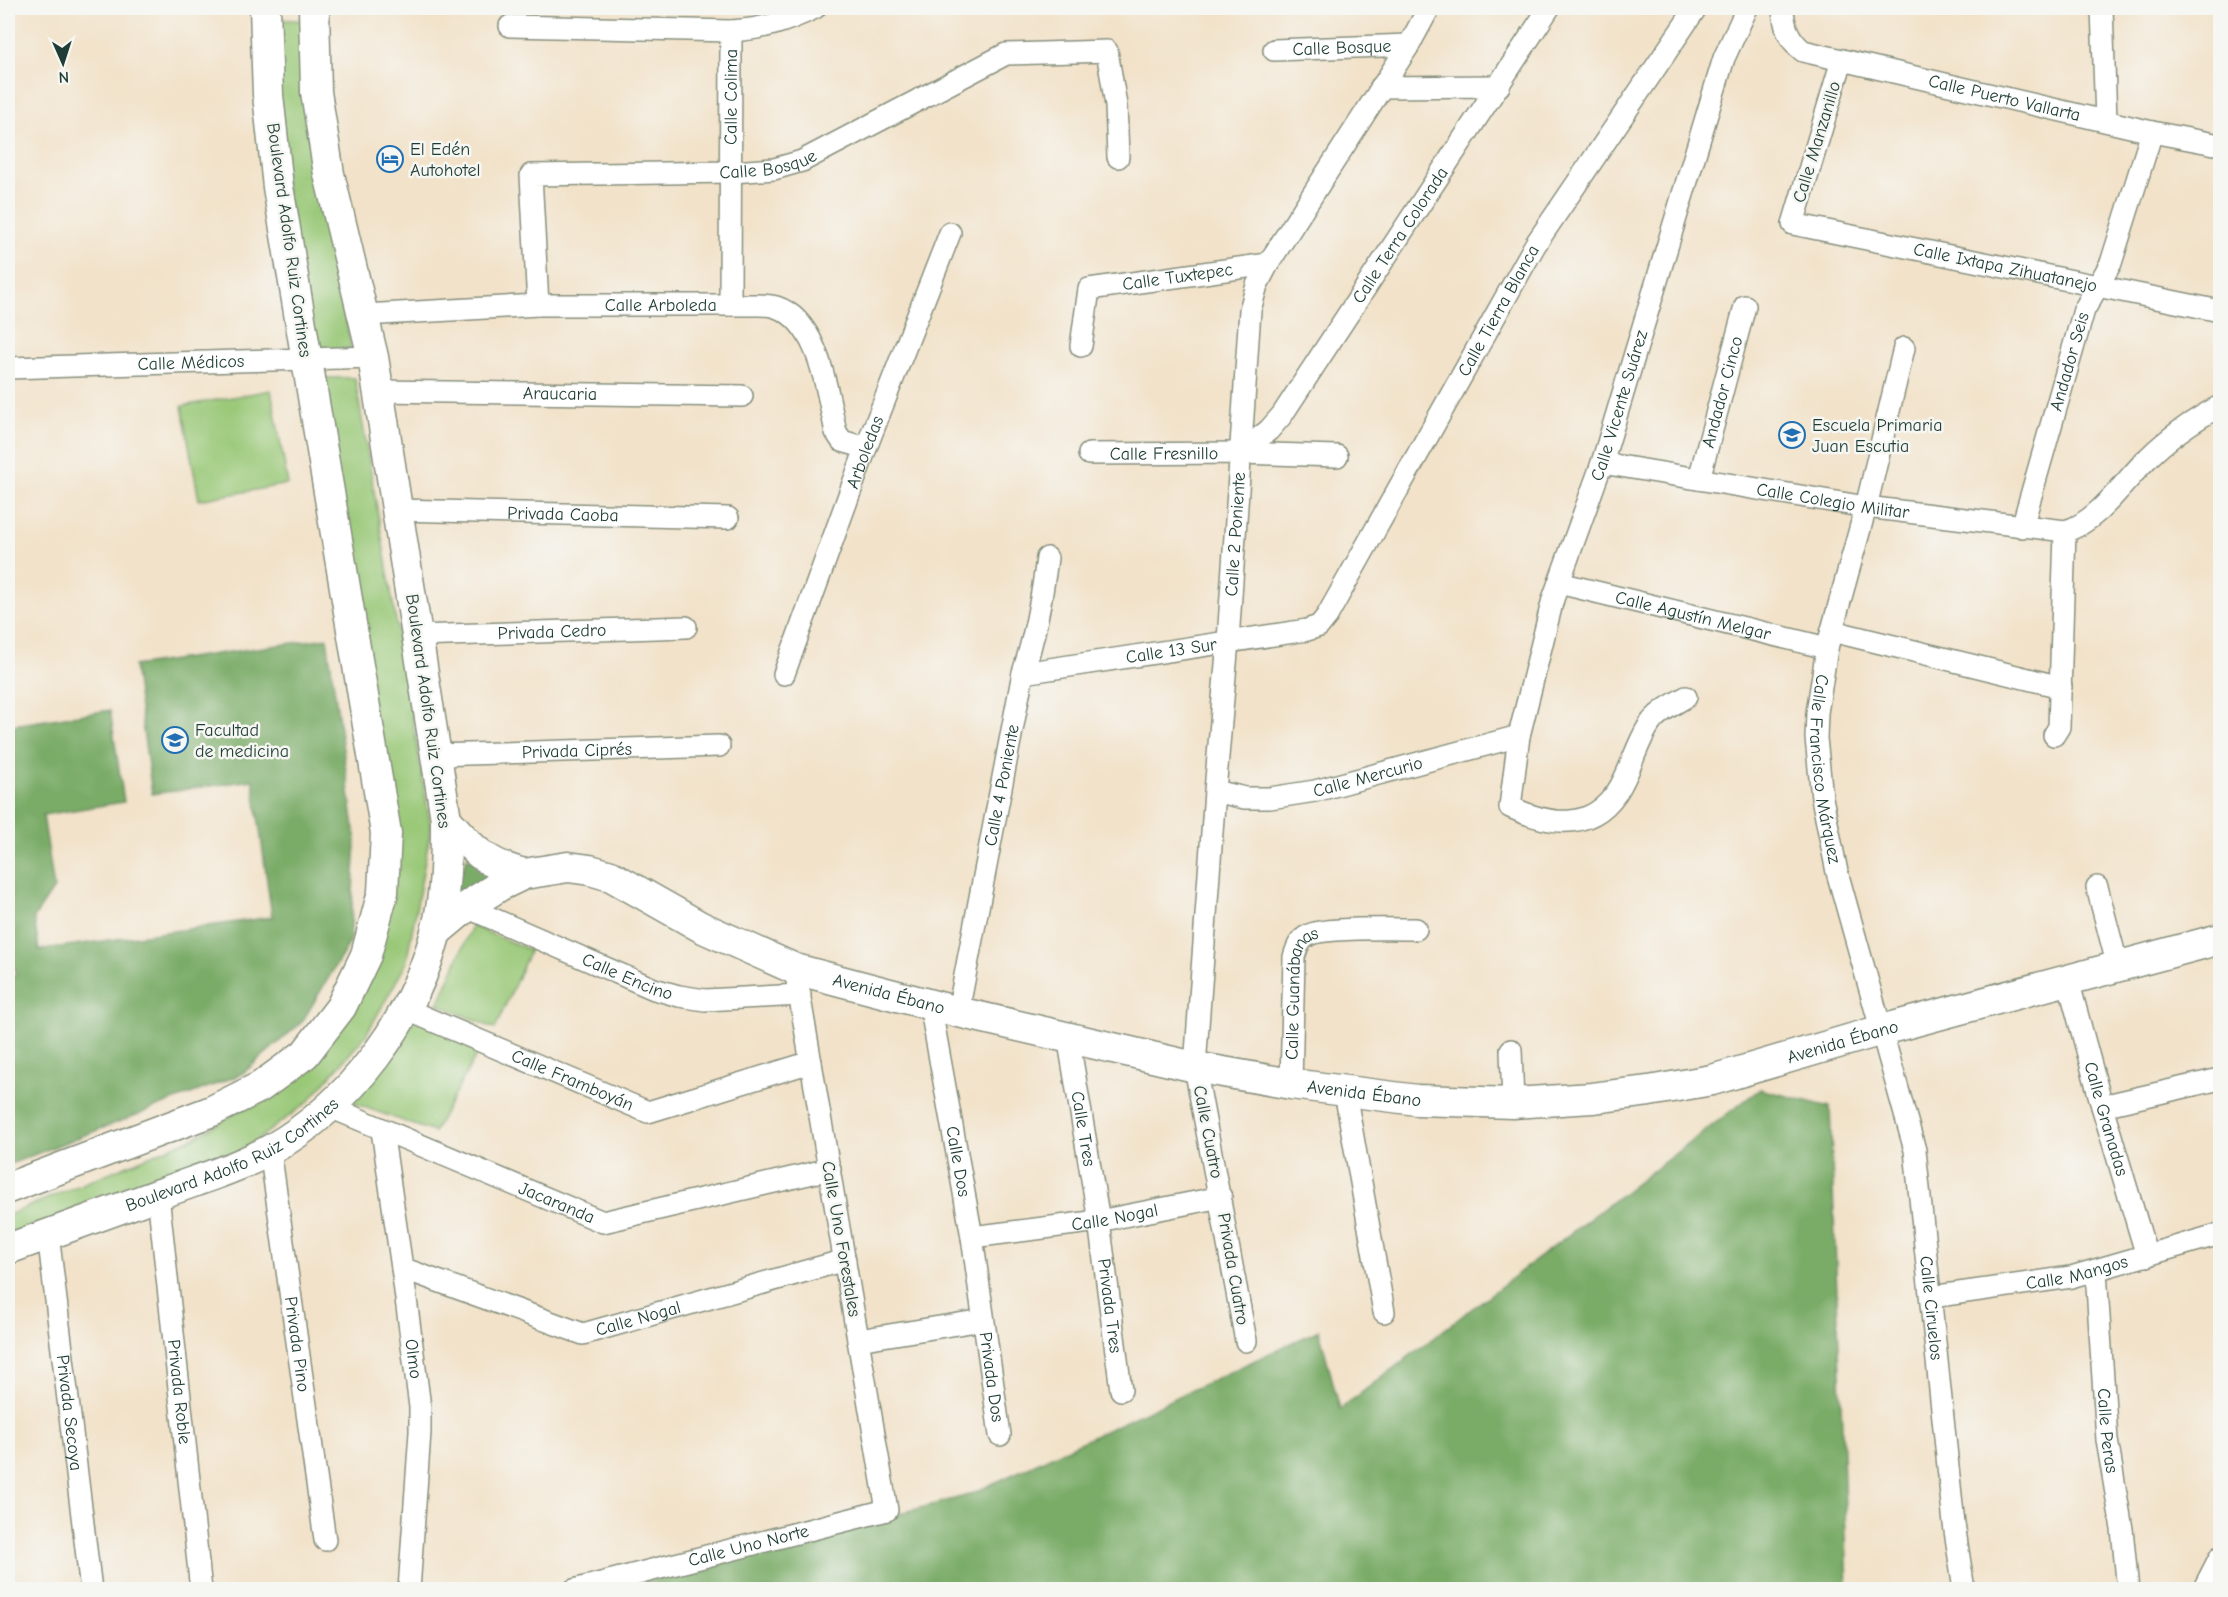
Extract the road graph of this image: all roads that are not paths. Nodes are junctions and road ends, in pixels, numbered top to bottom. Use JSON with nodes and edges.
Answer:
{"nodes":[{"id":1,"x":265,"y":8,"type":"edge"},
{"id":2,"x":314,"y":8,"type":"edge"},
{"id":3,"x":815,"y":8,"type":"edge"},
{"id":4,"x":1429,"y":8,"type":"edge"},
{"id":5,"x":1549,"y":8,"type":"edge"},
{"id":6,"x":1695,"y":8,"type":"edge"},
{"id":7,"x":1748,"y":8,"type":"edge"},
{"id":8,"x":2102,"y":8,"type":"edge"},
{"id":9,"x":1784,"y":9,"type":"edge"},
{"id":10,"x":510,"y":26,"type":"dead end"},
{"id":11,"x":731,"y":31,"type":"junction"},
{"id":12,"x":1408,"y":45,"type":"junction"},
{"id":13,"x":1274,"y":50,"type":"dead end"},
{"id":14,"x":1842,"y":60,"type":"junction"},
{"id":15,"x":1499,"y":86,"type":"junction"},
{"id":16,"x":1381,"y":87,"type":"junction"},
{"id":17,"x":2106,"y":120,"type":"junction"},
{"id":18,"x":2152,"y":132,"type":"junction"},
{"id":19,"x":2220,"y":145,"type":"edge"},
{"id":20,"x":1118,"y":157,"type":"dead end"},
{"id":21,"x":732,"y":172,"type":"junction"},
{"id":22,"x":1793,"y":224,"type":"joint"},
{"id":23,"x":950,"y":233,"type":"dead end"},
{"id":24,"x":1268,"y":264,"type":"junction"},
{"id":25,"x":2096,"y":288,"type":"junction"},
{"id":26,"x":538,"y":305,"type":"junction"},
{"id":27,"x":730,"y":305,"type":"junction"},
{"id":28,"x":1745,"y":306,"type":"dead end"},
{"id":29,"x":2220,"y":311,"type":"edge"},
{"id":30,"x":364,"y":315,"type":"junction"},
{"id":31,"x":1081,"y":346,"type":"dead end"},
{"id":32,"x":1904,"y":348,"type":"dead end"},
{"id":33,"x":373,"y":357,"type":"junction"},
{"id":34,"x":306,"y":361,"type":"junction"},
{"id":35,"x":8,"y":368,"type":"edge"},
{"id":36,"x":378,"y":391,"type":"junction"},
{"id":37,"x":742,"y":396,"type":"dead end"},
{"id":38,"x":2220,"y":406,"type":"edge"},
{"id":39,"x":866,"y":448,"type":"junction"},
{"id":40,"x":1240,"y":453,"type":"junction"},
{"id":41,"x":1089,"y":454,"type":"dead end"},
{"id":42,"x":1337,"y":456,"type":"dead end"},
{"id":43,"x":1602,"y":463,"type":"junction"},
{"id":44,"x":1699,"y":479,"type":"junction"},
{"id":45,"x":1866,"y":507,"type":"junction"},
{"id":46,"x":398,"y":510,"type":"junction"},
{"id":47,"x":728,"y":518,"type":"dead end"},
{"id":48,"x":2022,"y":527,"type":"junction"},
{"id":49,"x":2065,"y":531,"type":"junction"},
{"id":50,"x":1047,"y":558,"type":"dead end"},
{"id":51,"x":1559,"y":583,"type":"junction"},
{"id":52,"x":1319,"y":626,"type":"joint"},
{"id":53,"x":686,"y":627,"type":"dead end"},
{"id":54,"x":417,"y":636,"type":"junction"},
{"id":55,"x":1829,"y":639,"type":"junction"},
{"id":56,"x":1228,"y":641,"type":"junction"},
{"id":57,"x":1023,"y":673,"type":"junction"},
{"id":58,"x":784,"y":674,"type":"dead end"},
{"id":59,"x":2061,"y":687,"type":"junction"},
{"id":60,"x":1686,"y":697,"type":"dead end"},
{"id":61,"x":2054,"y":735,"type":"dead end"},
{"id":62,"x":1519,"y":736,"type":"junction"},
{"id":63,"x":719,"y":746,"type":"dead end"},
{"id":64,"x":435,"y":755,"type":"junction"},
{"id":65,"x":1215,"y":791,"type":"junction"},
{"id":66,"x":446,"y":819,"type":"junction"},
{"id":67,"x":524,"y":874,"type":"junction"},
{"id":68,"x":2097,"y":886,"type":"dead end"},
{"id":69,"x":466,"y":907,"type":"junction"},
{"id":70,"x":1416,"y":929,"type":"dead end"},
{"id":71,"x":436,"y":932,"type":"junction"},
{"id":72,"x":2220,"y":939,"type":"edge"},
{"id":73,"x":2118,"y":967,"type":"junction"},
{"id":74,"x":2068,"y":980,"type":"junction"},
{"id":75,"x":798,"y":982,"type":"junction"},
{"id":76,"x":944,"y":1008,"type":"junction"},
{"id":77,"x":405,"y":1009,"type":"junction"},
{"id":78,"x":1882,"y":1030,"type":"junction"},
{"id":79,"x":1068,"y":1036,"type":"junction"},
{"id":80,"x":1511,"y":1050,"type":"dead end"},
{"id":81,"x":811,"y":1062,"type":"junction"},
{"id":82,"x":1195,"y":1067,"type":"junction"},
{"id":83,"x":2220,"y":1079,"type":"edge"},
{"id":84,"x":1291,"y":1084,"type":"junction"},
{"id":85,"x":1345,"y":1092,"type":"junction"},
{"id":86,"x":1513,"y":1102,"type":"junction"},
{"id":87,"x":2102,"y":1106,"type":"junction"},
{"id":88,"x":330,"y":1107,"type":"junction"},
{"id":89,"x":382,"y":1130,"type":"junction"},
{"id":90,"x":270,"y":1150,"type":"junction"},
{"id":91,"x":830,"y":1169,"type":"junction"},
{"id":92,"x":8,"y":1188,"type":"edge"},
{"id":93,"x":158,"y":1195,"type":"junction"},
{"id":94,"x":1221,"y":1197,"type":"junction"},
{"id":95,"x":1099,"y":1221,"type":"junction"},
{"id":96,"x":48,"y":1234,"type":"junction"},
{"id":97,"x":2220,"y":1234,"type":"edge"},
{"id":98,"x":972,"y":1237,"type":"junction"},
{"id":99,"x":8,"y":1249,"type":"edge"},
{"id":100,"x":2147,"y":1256,"type":"junction"},
{"id":101,"x":845,"y":1260,"type":"junction"},
{"id":102,"x":402,"y":1268,"type":"junction"},
{"id":103,"x":2096,"y":1271,"type":"junction"},
{"id":104,"x":1931,"y":1297,"type":"junction"},
{"id":105,"x":1384,"y":1312,"type":"dead end"},
{"id":106,"x":983,"y":1320,"type":"junction"},
{"id":107,"x":858,"y":1340,"type":"junction"},
{"id":108,"x":1246,"y":1341,"type":"dead end"},
{"id":109,"x":1121,"y":1390,"type":"dead end"},
{"id":110,"x":1000,"y":1435,"type":"dead end"},
{"id":111,"x":887,"y":1510,"type":"joint"},
{"id":112,"x":325,"y":1540,"type":"dead end"},
{"id":113,"x":2220,"y":1557,"type":"edge"},
{"id":114,"x":91,"y":1590,"type":"edge"},
{"id":115,"x":201,"y":1590,"type":"edge"},
{"id":116,"x":409,"y":1590,"type":"edge"},
{"id":117,"x":573,"y":1590,"type":"edge"},
{"id":118,"x":1964,"y":1590,"type":"edge"},
{"id":119,"x":2128,"y":1590,"type":"edge"},
{"id":120,"x":2203,"y":1590,"type":"edge"}],
"edges":[{"from":1,"to":34,"type":"main road","name":"Boulevard Adolfo Ruiz Cortines"},
{"from":2,"to":30,"type":"main road","name":"Boulevard Adolfo Ruiz Cortines"},
{"from":3,"to":11,"type":"street"},
{"from":4,"to":12,"type":"street","name":"Calle 2 Poniente"},
{"from":5,"to":15,"type":"street","name":"Calle Terra Colorada"},
{"from":6,"to":52,"type":"street","name":"Calle Tierra Blanca"},
{"from":7,"to":43,"type":"street","name":"Calle Vicente Suárez"},
{"from":8,"to":17,"type":"street"},
{"from":9,"to":14,"type":"street","name":"Calle Puerto Vallarta"},
{"from":10,"to":11,"type":"street"},
{"from":11,"to":21,"type":"street","name":"Calle Colima"},
{"from":12,"to":13,"type":"street","name":"Calle Bosque"},
{"from":12,"to":16,"type":"street","name":"Calle 2 Poniente"},
{"from":14,"to":17,"type":"street","name":"Calle Puerto Vallarta"},
{"from":14,"to":22,"type":"street","name":"Calle Manzanillo"},
{"from":15,"to":16,"type":"street"},
{"from":15,"to":40,"type":"street","name":"Calle Terra Colorada"},
{"from":16,"to":24,"type":"street","name":"Calle 2 Poniente"},
{"from":17,"to":18,"type":"street","name":"Calle Puerto Vallarta"},
{"from":18,"to":19,"type":"street","name":"Calle Puerto Vallarta"},
{"from":18,"to":25,"type":"street","name":"Andador Seis"},
{"from":20,"to":21,"type":"street","name":"Calle Bosque"},
{"from":21,"to":26,"type":"street","name":"Calle Bosque"},
{"from":21,"to":27,"type":"street","name":"Calle Colima"},
{"from":22,"to":25,"type":"street","name":"Calle Ixtapa Zihuatanejo"},
{"from":23,"to":39,"type":"street","name":"Arboledas"},
{"from":24,"to":31,"type":"street","name":"Calle Tuxtepec"},
{"from":24,"to":40,"type":"street","name":"Calle 2 Poniente"},
{"from":25,"to":29,"type":"street","name":"Calle Ixtapa Zihuatanejo"},
{"from":25,"to":48,"type":"street","name":"Andador Seis"},
{"from":26,"to":27,"type":"street","name":"Calle Arboleda"},
{"from":26,"to":30,"type":"street","name":"Calle Arboleda"},
{"from":27,"to":39,"type":"street","name":"Calle Arboleda"},
{"from":28,"to":44,"type":"street","name":"Andador Cinco"},
{"from":30,"to":33,"type":"main road","name":"Boulevard Adolfo Ruiz Cortines"},
{"from":32,"to":45,"type":"street","name":"Calle Francisco Márquez"},
{"from":33,"to":34,"type":"street","name":"Calle Médicos"},
{"from":33,"to":36,"type":"main road","name":"Boulevard Adolfo Ruiz Cortines"},
{"from":34,"to":35,"type":"street","name":"Calle Médicos"},
{"from":34,"to":92,"type":"main road","name":"Boulevard Adolfo Ruiz Cortines"},
{"from":36,"to":37,"type":"street","name":"Araucaria"},
{"from":36,"to":46,"type":"main road","name":"Boulevard Adolfo Ruiz Cortines"},
{"from":38,"to":49,"type":"street"},
{"from":39,"to":58,"type":"street","name":"Arboledas"},
{"from":40,"to":41,"type":"street","name":"Calle Fresnillo"},
{"from":40,"to":42,"type":"street"},
{"from":40,"to":56,"type":"street","name":"Calle 2 Poniente"},
{"from":43,"to":44,"type":"street","name":"Calle Colegio Militar"},
{"from":43,"to":51,"type":"street","name":"Calle Vicente Suárez"},
{"from":44,"to":45,"type":"street","name":"Calle Colegio Militar"},
{"from":45,"to":48,"type":"street","name":"Calle Colegio Militar"},
{"from":45,"to":55,"type":"street","name":"Calle Francisco Márquez"},
{"from":46,"to":47,"type":"street","name":"Privada Caoba"},
{"from":46,"to":54,"type":"main road","name":"Boulevard Adolfo Ruiz Cortines"},
{"from":48,"to":49,"type":"street","name":"Calle Colegio Militar"},
{"from":49,"to":59,"type":"street"},
{"from":50,"to":57,"type":"street","name":"Calle 4 Poniente"},
{"from":51,"to":55,"type":"street","name":"Calle Agustín Melgar"},
{"from":51,"to":62,"type":"street","name":"Calle Vicente Suárez"},
{"from":52,"to":56,"type":"street","name":"Calle 13 Sur"},
{"from":53,"to":54,"type":"street","name":"Privada Cedro"},
{"from":54,"to":64,"type":"main road","name":"Boulevard Adolfo Ruiz Cortines"},
{"from":55,"to":59,"type":"street","name":"Calle Agustín Melgar"},
{"from":55,"to":78,"type":"street","name":"Calle Francisco Márquez"},
{"from":56,"to":57,"type":"street","name":"Calle 13 Sur"},
{"from":56,"to":65,"type":"street","name":"Calle 2 Poniente"},
{"from":57,"to":76,"type":"street","name":"Calle 4 Poniente"},
{"from":59,"to":61,"type":"street"},
{"from":60,"to":62,"type":"street","name":"Calle Vicente Suárez"},
{"from":62,"to":65,"type":"street","name":"Calle Mercurio"},
{"from":63,"to":64,"type":"street","name":"Privada Ciprés"},
{"from":64,"to":66,"type":"main road","name":"Boulevard Adolfo Ruiz Cortines"},
{"from":65,"to":82,"type":"street","name":"Calle 2 Poniente"},
{"from":66,"to":67,"type":"main road","name":"Avenida Ébano"},
{"from":66,"to":71,"type":"main road","name":"Boulevard Adolfo Ruiz Cortines"},
{"from":67,"to":69,"type":"main road","name":"Avenida Ébano"},
{"from":67,"to":75,"type":"main road","name":"Avenida Ébano"},
{"from":68,"to":73,"type":"street"},
{"from":69,"to":71,"type":"main road","name":"Avenida Ébano"},
{"from":69,"to":75,"type":"street","name":"Calle Encino"},
{"from":70,"to":84,"type":"street","name":"Calle Guanábanas"},
{"from":71,"to":77,"type":"main road","name":"Boulevard Adolfo Ruiz Cortines"},
{"from":72,"to":73,"type":"main road","name":"Avenida Ébano"},
{"from":73,"to":74,"type":"main road","name":"Avenida Ébano"},
{"from":74,"to":78,"type":"main road","name":"Avenida Ébano"},
{"from":74,"to":87,"type":"street","name":"Calle Granadas"},
{"from":75,"to":76,"type":"main road","name":"Avenida Ébano"},
{"from":75,"to":81,"type":"street","name":"Calle Uno Forestales"},
{"from":76,"to":79,"type":"main road","name":"Avenida Ébano"},
{"from":76,"to":98,"type":"street","name":"Calle Dos"},
{"from":77,"to":81,"type":"street","name":"Calle Framboyán"},
{"from":77,"to":88,"type":"main road","name":"Boulevard Adolfo Ruiz Cortines"},
{"from":78,"to":86,"type":"main road","name":"Avenida Ébano"},
{"from":78,"to":104,"type":"street","name":"Calle Ciruelos"},
{"from":79,"to":82,"type":"main road","name":"Avenida Ébano"},
{"from":79,"to":95,"type":"street","name":"Calle Tres"},
{"from":80,"to":86,"type":"street"},
{"from":81,"to":91,"type":"street","name":"Calle Uno Forestales"},
{"from":82,"to":84,"type":"main road","name":"Avenida Ébano"},
{"from":82,"to":94,"type":"street","name":"Calle Cuatro"},
{"from":83,"to":87,"type":"street"},
{"from":84,"to":85,"type":"main road","name":"Avenida Ébano"},
{"from":85,"to":86,"type":"main road","name":"Avenida Ébano"},
{"from":85,"to":105,"type":"street"},
{"from":87,"to":100,"type":"street","name":"Calle Granadas"},
{"from":88,"to":89,"type":"street","name":"Jacaranda"},
{"from":88,"to":90,"type":"main road","name":"Boulevard Adolfo Ruiz Cortines"},
{"from":89,"to":91,"type":"street","name":"Jacaranda"},
{"from":89,"to":102,"type":"street","name":"Olmo"},
{"from":90,"to":93,"type":"main road","name":"Boulevard Adolfo Ruiz Cortines"},
{"from":90,"to":112,"type":"street","name":"Privada Pino"},
{"from":91,"to":101,"type":"street","name":"Calle Uno Forestales"},
{"from":93,"to":96,"type":"main road","name":"Boulevard Adolfo Ruiz Cortines"},
{"from":93,"to":115,"type":"street","name":"Privada Roble"},
{"from":94,"to":95,"type":"street","name":"Calle Nogal"},
{"from":94,"to":108,"type":"street","name":"Privada Cuatro"},
{"from":95,"to":98,"type":"street","name":"Calle Nogal"},
{"from":95,"to":109,"type":"street","name":"Privada Tres"},
{"from":96,"to":99,"type":"main road","name":"Boulevard Adolfo Ruiz Cortines"},
{"from":96,"to":114,"type":"street","name":"Privada Secoya"},
{"from":97,"to":100,"type":"street","name":"Calle Mangos"},
{"from":98,"to":106,"type":"street","name":"Calle Dos"},
{"from":100,"to":103,"type":"street","name":"Calle Mangos"},
{"from":101,"to":102,"type":"street","name":"Calle Nogal"},
{"from":101,"to":107,"type":"street","name":"Calle Uno Forestales"},
{"from":102,"to":116,"type":"street","name":"Olmo"},
{"from":103,"to":104,"type":"street","name":"Calle Mangos"},
{"from":103,"to":119,"type":"street","name":"Calle Peras"},
{"from":104,"to":118,"type":"street","name":"Calle Ciruelos"},
{"from":106,"to":107,"type":"street"},
{"from":106,"to":110,"type":"street","name":"Privada Dos"},
{"from":107,"to":111,"type":"street","name":"Calle Uno Forestales"},
{"from":111,"to":117,"type":"street","name":"Calle Uno Norte"},
{"from":113,"to":120,"type":"street"}]}
